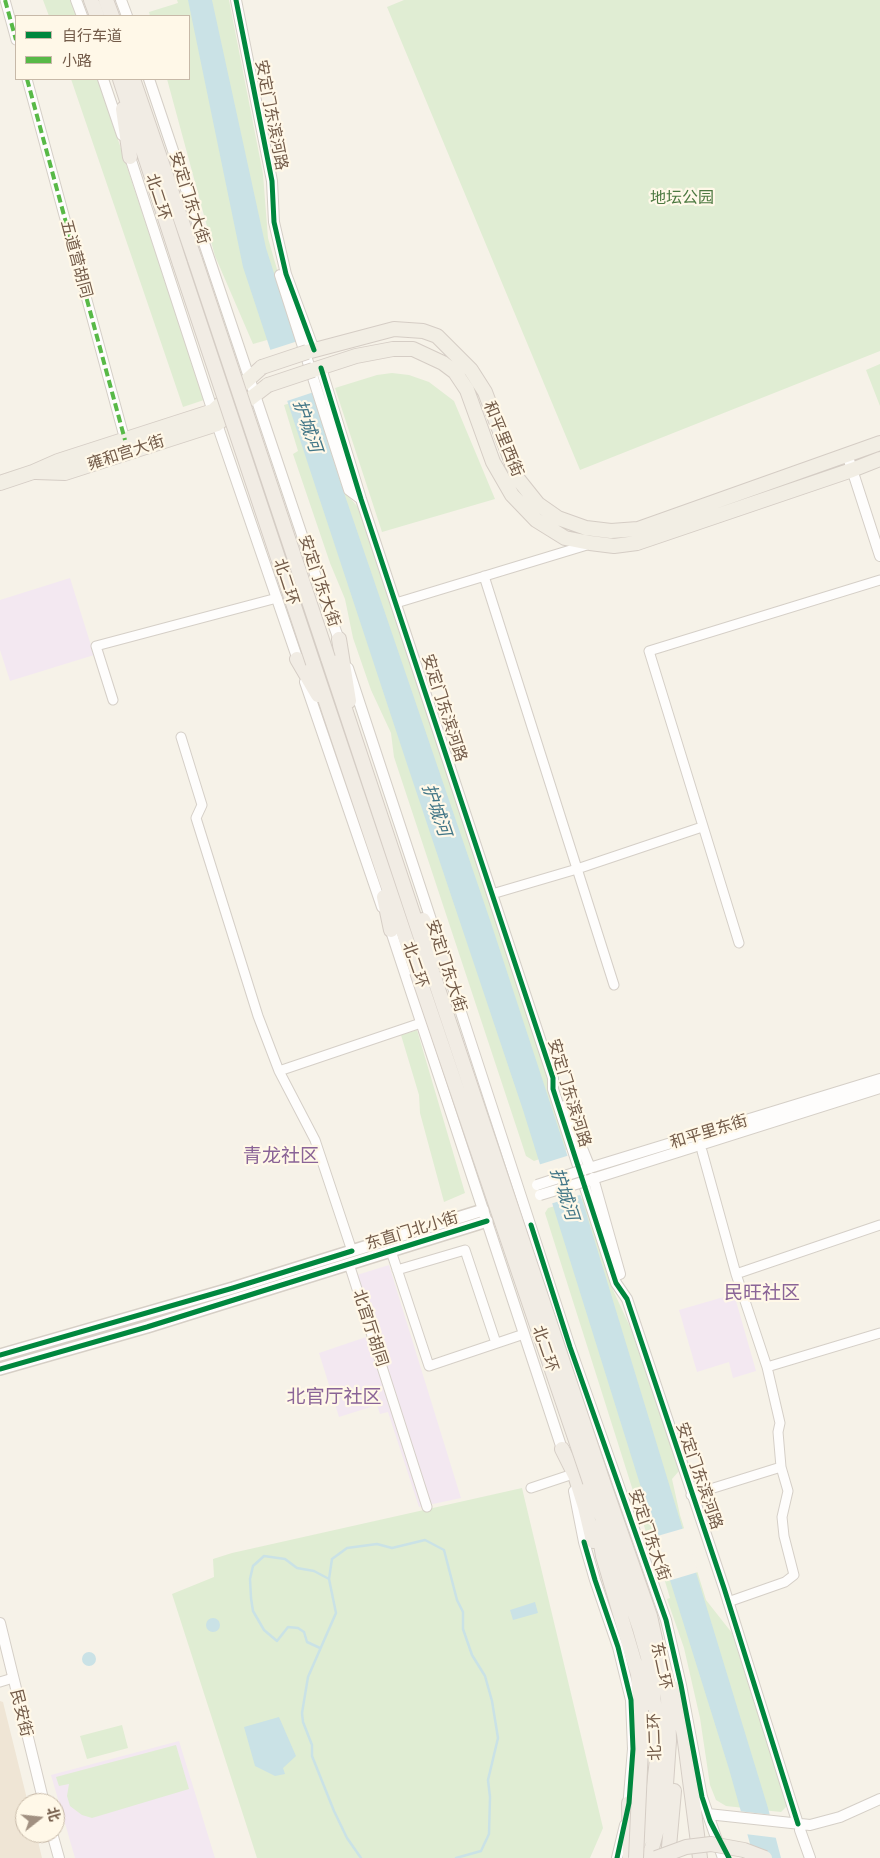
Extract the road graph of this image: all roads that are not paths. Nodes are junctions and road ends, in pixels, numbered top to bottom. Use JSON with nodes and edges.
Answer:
{"nodes":[{"id":1,"x":5,"y":0,"type":"edge"},
{"id":2,"x":76,"y":0,"type":"edge"},
{"id":3,"x":91,"y":0,"type":"edge"},
{"id":4,"x":106,"y":0,"type":"edge"},
{"id":5,"x":121,"y":0,"type":"edge"},
{"id":6,"x":236,"y":0,"type":"edge"},
{"id":7,"x":82,"y":15,"type":"edge"},
{"id":8,"x":97,"y":15,"type":"edge"},
{"id":9,"x":112,"y":15,"type":"edge"},
{"id":10,"x":127,"y":15,"type":"edge"},
{"id":11,"x":15,"y":36,"type":"edge"},
{"id":12,"x":27,"y":80,"type":"edge"},
{"id":13,"x":103,"y":80,"type":"edge"},
{"id":14,"x":119,"y":80,"type":"edge"},
{"id":15,"x":119,"y":80,"type":"edge"},
{"id":16,"x":133,"y":80,"type":"edge"},
{"id":17,"x":149,"y":80,"type":"edge"},
{"id":18,"x":130,"y":157,"type":"junction"},
{"id":19,"x":274,"y":222,"type":"junction"},
{"id":20,"x":213,"y":269,"type":"junction"},
{"id":21,"x":170,"y":282,"type":"junction"},
{"id":22,"x":311,"y":351,"type":"junction"},
{"id":23,"x":317,"y":369,"type":"junction"},
{"id":24,"x":250,"y":378,"type":"junction"},
{"id":25,"x":255,"y":395,"type":"junction"},
{"id":26,"x":215,"y":417,"type":"junction"},
{"id":27,"x":125,"y":440,"type":"junction"},
{"id":28,"x":880,"y":443,"type":"edge"},
{"id":29,"x":847,"y":454,"type":"junction"},
{"id":30,"x":880,"y":459,"type":"edge"},
{"id":31,"x":852,"y":470,"type":"junction"},
{"id":32,"x":33,"y":472,"type":"junction"},
{"id":33,"x":0,"y":483,"type":"edge"},
{"id":34,"x":361,"y":499,"type":"junction"},
{"id":35,"x":590,"y":544,"type":"junction"},
{"id":36,"x":880,"y":556,"type":"edge"},
{"id":37,"x":484,"y":576,"type":"junction"},
{"id":38,"x":880,"y":580,"type":"edge"},
{"id":39,"x":276,"y":598,"type":"junction"},
{"id":40,"x":324,"y":598,"type":"junction"},
{"id":41,"x":396,"y":603,"type":"junction"},
{"id":42,"x":281,"y":611,"type":"junction"},
{"id":43,"x":339,"y":639,"type":"junction"},
{"id":44,"x":297,"y":659,"type":"junction"},
{"id":45,"x":113,"y":700,"type":"dead end"},
{"id":46,"x":335,"y":727,"type":"junction"},
{"id":47,"x":181,"y":737,"type":"dead end"},
{"id":48,"x":356,"y":741,"type":"junction"},
{"id":49,"x":702,"y":826,"type":"junction"},
{"id":50,"x":374,"y":844,"type":"junction"},
{"id":51,"x":577,"y":869,"type":"junction"},
{"id":52,"x":399,"y":873,"type":"junction"},
{"id":53,"x":492,"y":894,"type":"junction"},
{"id":54,"x":390,"y":930,"type":"junction"},
{"id":55,"x":739,"y":944,"type":"dead end"},
{"id":56,"x":446,"y":966,"type":"junction"},
{"id":57,"x":614,"y":985,"type":"dead end"},
{"id":58,"x":421,"y":1023,"type":"junction"},
{"id":59,"x":473,"y":1049,"type":"junction"},
{"id":60,"x":434,"y":1062,"type":"junction"},
{"id":61,"x":279,"y":1071,"type":"junction"},
{"id":62,"x":553,"y":1078,"type":"junction"},
{"id":63,"x":880,"y":1079,"type":"edge"},
{"id":64,"x":880,"y":1088,"type":"edge"},
{"id":65,"x":503,"y":1140,"type":"junction"},
{"id":66,"x":702,"y":1152,"type":"dead end"},
{"id":67,"x":464,"y":1153,"type":"junction"},
{"id":68,"x":588,"y":1174,"type":"junction"},
{"id":69,"x":522,"y":1196,"type":"junction"},
{"id":70,"x":485,"y":1216,"type":"junction"},
{"id":71,"x":531,"y":1225,"type":"junction"},
{"id":72,"x":880,"y":1225,"type":"edge"},
{"id":73,"x":492,"y":1238,"type":"junction"},
{"id":74,"x":352,"y":1251,"type":"junction"},
{"id":75,"x":391,"y":1251,"type":"junction"},
{"id":76,"x":349,"y":1264,"type":"junction"},
{"id":77,"x":397,"y":1270,"type":"junction"},
{"id":78,"x":736,"y":1274,"type":"junction"},
{"id":79,"x":235,"y":1293,"type":"junction"},
{"id":80,"x":627,"y":1299,"type":"junction"},
{"id":81,"x":880,"y":1333,"type":"edge"},
{"id":82,"x":524,"y":1334,"type":"junction"},
{"id":83,"x":496,"y":1343,"type":"junction"},
{"id":84,"x":570,"y":1347,"type":"junction"},
{"id":85,"x":0,"y":1354,"type":"edge"},
{"id":86,"x":532,"y":1358,"type":"junction"},
{"id":87,"x":767,"y":1367,"type":"junction"},
{"id":88,"x":0,"y":1369,"type":"edge"},
{"id":89,"x":562,"y":1449,"type":"junction"},
{"id":90,"x":781,"y":1467,"type":"junction"},
{"id":91,"x":570,"y":1475,"type":"junction"},
{"id":92,"x":595,"y":1484,"type":"junction"},
{"id":93,"x":531,"y":1488,"type":"dead end"},
{"id":94,"x":692,"y":1495,"type":"junction"},
{"id":95,"x":427,"y":1507,"type":"dead end"},
{"id":96,"x":728,"y":1602,"type":"junction"},
{"id":97,"x":650,"y":1616,"type":"junction"},
{"id":98,"x":621,"y":1618,"type":"junction"},
{"id":99,"x":0,"y":1623,"type":"edge"},
{"id":100,"x":13,"y":1678,"type":"junction"},
{"id":101,"x":0,"y":1682,"type":"edge"},
{"id":102,"x":668,"y":1698,"type":"junction"},
{"id":103,"x":42,"y":1793,"type":"edge"},
{"id":104,"x":880,"y":1800,"type":"edge"},
{"id":105,"x":629,"y":1803,"type":"junction"},
{"id":106,"x":880,"y":1804,"type":"edge"},
{"id":107,"x":715,"y":1818,"type":"junction"},
{"id":108,"x":799,"y":1827,"type":"junction"},
{"id":109,"x":55,"y":1843,"type":"edge"},
{"id":110,"x":59,"y":1858,"type":"edge"},
{"id":111,"x":617,"y":1858,"type":"edge"},
{"id":112,"x":633,"y":1858,"type":"edge"},
{"id":113,"x":647,"y":1858,"type":"edge"},
{"id":114,"x":656,"y":1858,"type":"edge"},
{"id":115,"x":668,"y":1858,"type":"edge"},
{"id":116,"x":700,"y":1858,"type":"edge"},
{"id":117,"x":723,"y":1858,"type":"edge"},
{"id":118,"x":765,"y":1858,"type":"edge"},
{"id":119,"x":810,"y":1858,"type":"edge"}],
"edges":[{"from":1,"to":11,"type":"street"},
{"from":2,"to":7,"type":"street"},
{"from":3,"to":8,"type":"highway"},
{"from":4,"to":9,"type":"highway"},
{"from":5,"to":10,"type":"street"},
{"from":6,"to":19,"type":"street","name":"安定门东滨河路"},
{"from":12,"to":27,"type":"street","name":"五道营胡同"},
{"from":13,"to":18,"type":"street"},
{"from":14,"to":18,"type":"highway"},
{"from":15,"to":46,"type":"highway","name":"北二环","bridge":true},
{"from":16,"to":48,"type":"highway","name":"北二环","bridge":true},
{"from":17,"to":20,"type":"street","name":"安定门东大街"},
{"from":18,"to":21,"type":"street"},
{"from":19,"to":22,"type":"street","name":"安定门东滨河路"},
{"from":19,"to":34,"type":"street"},
{"from":20,"to":21,"type":"street"},
{"from":20,"to":24,"type":"street","name":"安定门东大街"},
{"from":21,"to":26,"type":"street"},
{"from":22,"to":24,"type":"main road","name":"和平里西街","bridge":true},
{"from":22,"to":29,"type":"main road","name":"和平里西街"},
{"from":23,"to":25,"type":"main road","name":"和平里西街","bridge":true},
{"from":23,"to":34,"type":"street","name":"安定门东滨河路"},
{"from":23,"to":35,"type":"main road","name":"和平里西街"},
{"from":24,"to":25,"type":"street","name":"安定门东大街"},
{"from":24,"to":26,"type":"main road"},
{"from":25,"to":26,"type":"main road","name":"和平里西街"},
{"from":25,"to":40,"type":"street","name":"安定门东大街"},
{"from":26,"to":27,"type":"main road","name":"雍和宫大街"},
{"from":26,"to":32,"type":"main road","name":"雍和宫大街"},
{"from":26,"to":39,"type":"street"},
{"from":27,"to":32,"type":"main road","name":"雍和宫大街"},
{"from":28,"to":29,"type":"main road","name":"和平里西街"},
{"from":29,"to":31,"type":"street"},
{"from":30,"to":31,"type":"main road","name":"和平里西街"},
{"from":31,"to":35,"type":"main road","name":"和平里西街"},
{"from":31,"to":36,"type":"street"},
{"from":32,"to":33,"type":"main road","name":"雍和宫大街"},
{"from":34,"to":41,"type":"street","name":"安定门东滨河路"},
{"from":35,"to":37,"type":"street"},
{"from":37,"to":41,"type":"street"},
{"from":37,"to":51,"type":"street"},
{"from":38,"to":49,"type":"street"},
{"from":39,"to":42,"type":"street"},
{"from":39,"to":45,"type":"street"},
{"from":40,"to":42,"type":"street"},
{"from":40,"to":43,"type":"street","name":"安定门东大街"},
{"from":41,"to":53,"type":"street","name":"安定门东滨河路"},
{"from":42,"to":44,"type":"street"},
{"from":43,"to":48,"type":"highway"},
{"from":43,"to":56,"type":"street","name":"安定门东大街"},
{"from":44,"to":46,"type":"highway"},
{"from":44,"to":54,"type":"street"},
{"from":46,"to":50,"type":"highway","name":"北二环"},
{"from":47,"to":61,"type":"street"},
{"from":48,"to":52,"type":"highway","name":"北二环"},
{"from":49,"to":51,"type":"street"},
{"from":49,"to":55,"type":"street"},
{"from":50,"to":54,"type":"highway"},
{"from":50,"to":92,"type":"highway","name":"北二环","bridge":true},
{"from":51,"to":53,"type":"street"},
{"from":51,"to":57,"type":"street"},
{"from":52,"to":56,"type":"highway"},
{"from":52,"to":92,"type":"highway","name":"北二环","bridge":true},
{"from":53,"to":62,"type":"street","name":"安定门东滨河路"},
{"from":54,"to":58,"type":"street"},
{"from":56,"to":59,"type":"street","name":"安定门东大街"},
{"from":58,"to":60,"type":"street"},
{"from":58,"to":61,"type":"street"},
{"from":59,"to":60,"type":"street"},
{"from":59,"to":65,"type":"street","name":"安定门东大街"},
{"from":60,"to":67,"type":"street"},
{"from":61,"to":74,"type":"street"},
{"from":62,"to":68,"type":"street"},
{"from":62,"to":80,"type":"street","name":"安定门东滨河路"},
{"from":63,"to":68,"type":"street","name":"和平里东街"},
{"from":64,"to":68,"type":"street","name":"和平里东街"},
{"from":65,"to":67,"type":"street"},
{"from":65,"to":69,"type":"street","name":"安定门东大街"},
{"from":66,"to":78,"type":"street"},
{"from":67,"to":70,"type":"street"},
{"from":68,"to":69,"type":"street","name":"和平里东街","bridge":true},
{"from":68,"to":69,"type":"street","name":"和平里东街","bridge":true},
{"from":68,"to":80,"type":"street"},
{"from":69,"to":70,"type":"street"},
{"from":69,"to":71,"type":"street","name":"安定门东大街"},
{"from":70,"to":73,"type":"street"},
{"from":70,"to":74,"type":"main road","name":"东直门北小街"},
{"from":70,"to":75,"type":"main road","name":"东直门北小街"},
{"from":71,"to":73,"type":"street"},
{"from":71,"to":84,"type":"street","name":"安定门东大街"},
{"from":72,"to":78,"type":"street"},
{"from":73,"to":82,"type":"street"},
{"from":74,"to":79,"type":"main road","name":"东直门北小街"},
{"from":75,"to":76,"type":"main road","name":"东直门北小街"},
{"from":75,"to":77,"type":"street"},
{"from":76,"to":79,"type":"main road","name":"东直门北小街"},
{"from":76,"to":95,"type":"street","name":"北官厅胡同"},
{"from":77,"to":83,"type":"street"},
{"from":77,"to":83,"type":"street"},
{"from":78,"to":87,"type":"street"},
{"from":79,"to":85,"type":"main road","name":"东直门北小街"},
{"from":79,"to":88,"type":"main road","name":"东直门北小街"},
{"from":80,"to":94,"type":"street","name":"安定门东滨河路"},
{"from":81,"to":87,"type":"street"},
{"from":82,"to":83,"type":"street"},
{"from":82,"to":86,"type":"street"},
{"from":84,"to":86,"type":"street"},
{"from":84,"to":107,"type":"street","name":"安定门东大街"},
{"from":86,"to":89,"type":"street"},
{"from":87,"to":90,"type":"street"},
{"from":89,"to":91,"type":"street"},
{"from":89,"to":98,"type":"highway"},
{"from":90,"to":94,"type":"street"},
{"from":90,"to":96,"type":"street"},
{"from":91,"to":93,"type":"street"},
{"from":91,"to":105,"type":"street"},
{"from":92,"to":97,"type":"highway","name":"东二环"},
{"from":92,"to":98,"type":"highway"},
{"from":92,"to":112,"type":"highway","name":"北二环"},
{"from":94,"to":96,"type":"street","name":"安定门东滨河路"},
{"from":96,"to":108,"type":"street","name":"安定门东滨河路"},
{"from":97,"to":102,"type":"highway","name":"东二环"},
{"from":97,"to":116,"type":"highway"},
{"from":98,"to":112,"type":"highway","bridge":true},
{"from":99,"to":100,"type":"street","name":"民安街"},
{"from":100,"to":101,"type":"street"},
{"from":100,"to":103,"type":"street","name":"民安街"},
{"from":102,"to":113,"type":"highway","name":"东二环"},
{"from":102,"to":115,"type":"highway"},
{"from":104,"to":108,"type":"street"},
{"from":105,"to":111,"type":"street"},
{"from":105,"to":112,"type":"highway"},
{"from":106,"to":108,"type":"street"},
{"from":107,"to":108,"type":"street"},
{"from":107,"to":117,"type":"street","name":"安定门东大街"},
{"from":108,"to":119,"type":"street","name":"安定门东滨河路"},
{"from":109,"to":110,"type":"street"},
{"from":114,"to":118,"type":"highway","bridge":true}]}
